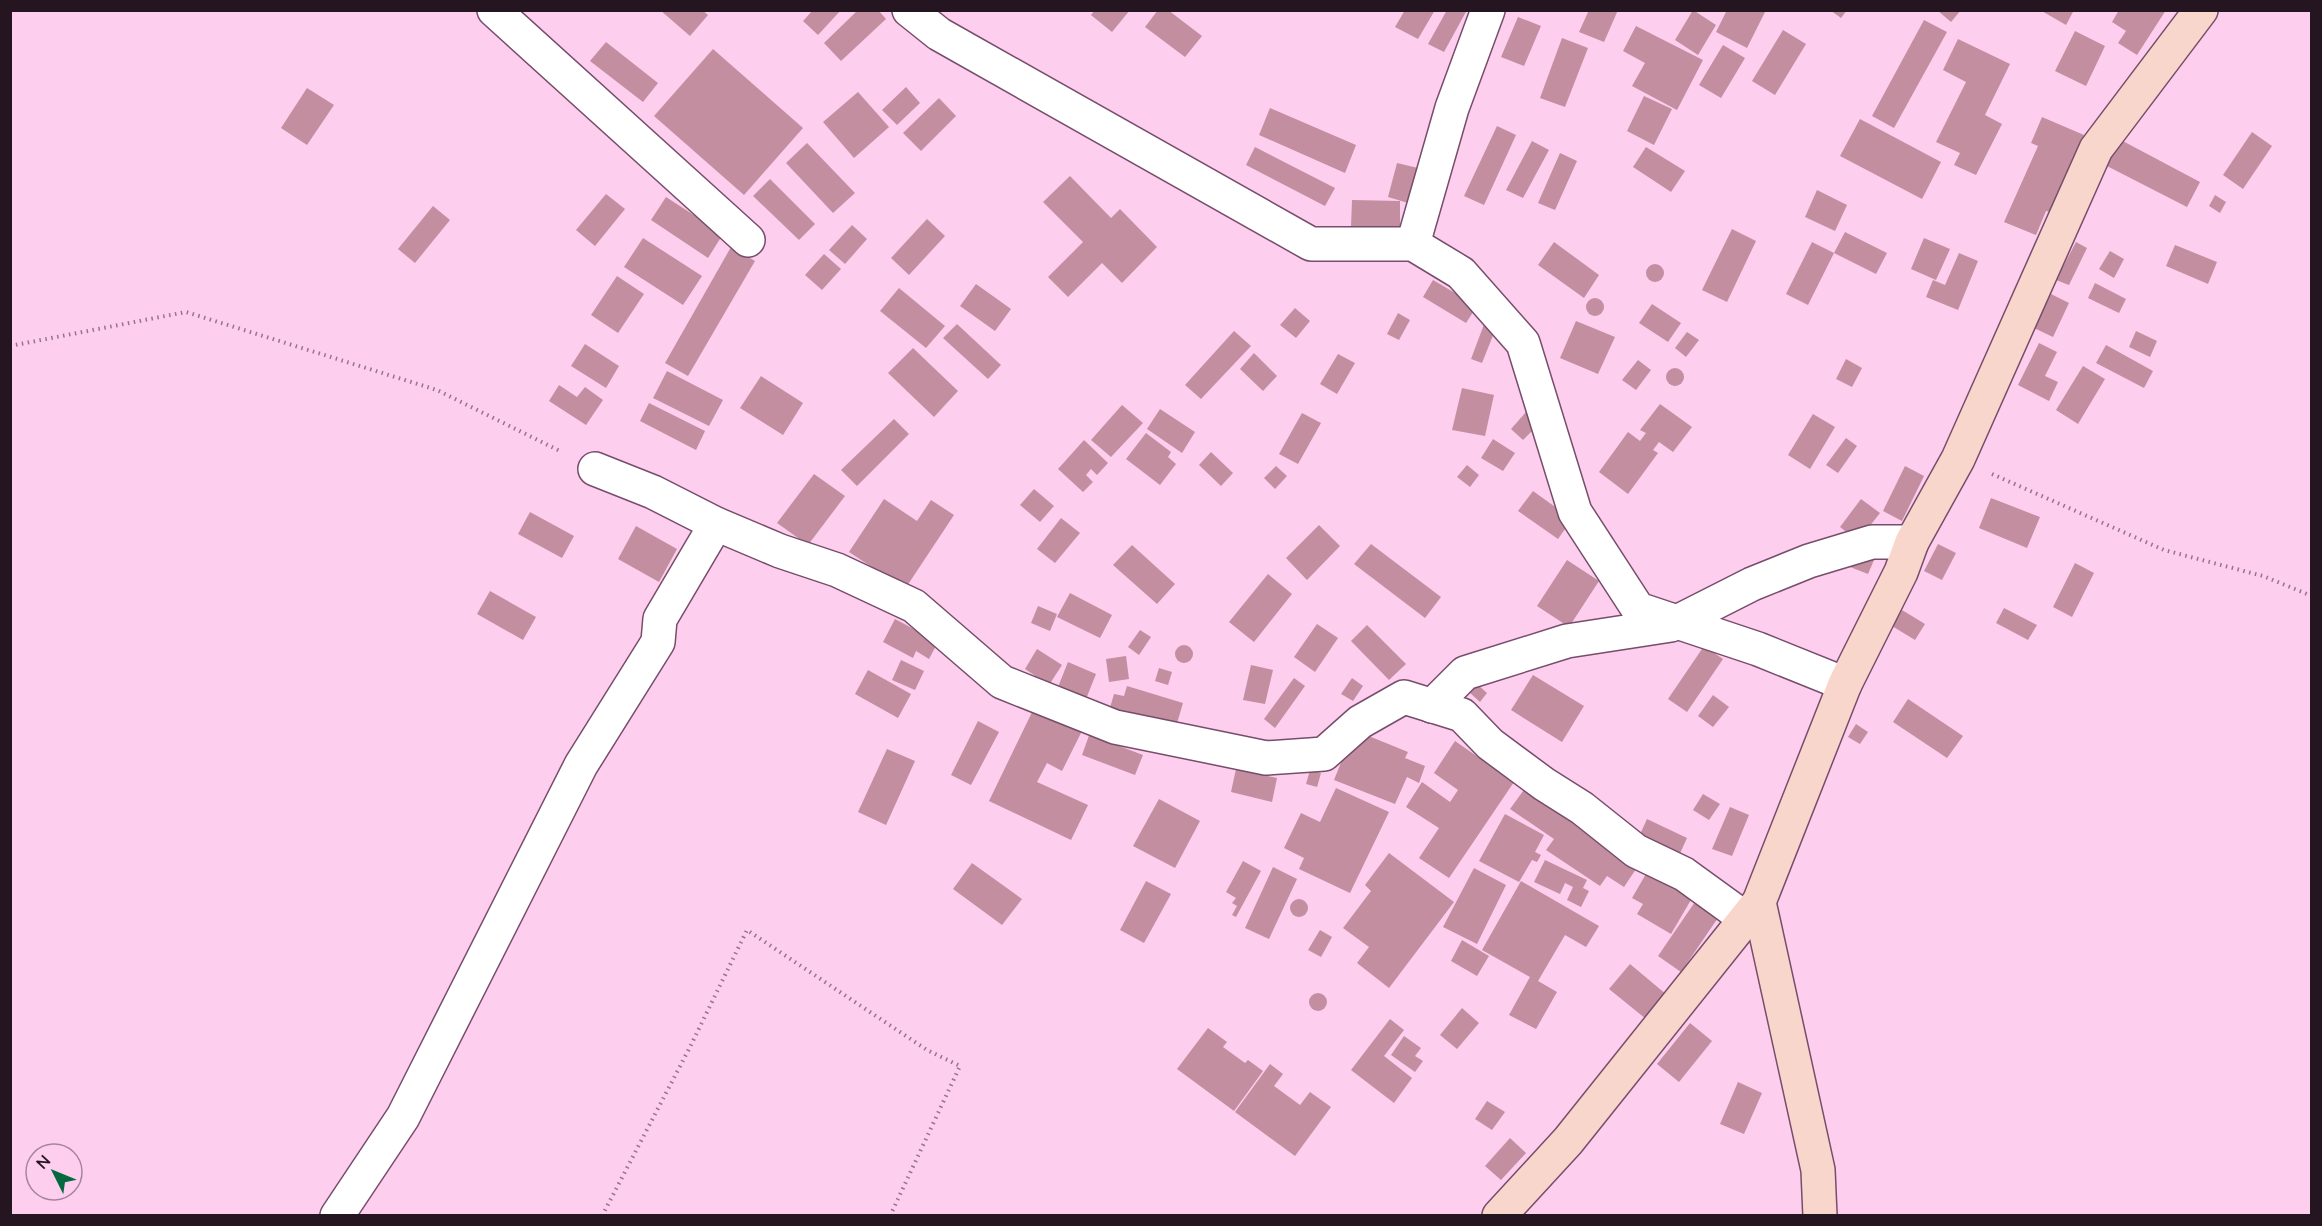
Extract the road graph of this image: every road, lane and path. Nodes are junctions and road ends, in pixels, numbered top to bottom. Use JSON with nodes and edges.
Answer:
{"nodes":[{"id":1,"x":494,"y":10,"type":"edge"},
{"id":2,"x":909,"y":10,"type":"edge"},
{"id":3,"x":1488,"y":10,"type":"edge"},
{"id":4,"x":2201,"y":10,"type":"edge"},
{"id":5,"x":748,"y":240,"type":"dead end"},
{"id":6,"x":1413,"y":244,"type":"junction"},
{"id":7,"x":10,"y":346,"type":"edge"},
{"id":8,"x":1958,"y":459,"type":"junction"},
{"id":9,"x":596,"y":469,"type":"joint"},
{"id":10,"x":716,"y":524,"type":"junction"},
{"id":11,"x":1912,"y":542,"type":"junction"},
{"id":12,"x":2312,"y":596,"type":"edge"},
{"id":13,"x":1678,"y":622,"type":"junction"},
{"id":14,"x":1845,"y":684,"type":"junction"},
{"id":15,"x":1432,"y":706,"type":"junction"},
{"id":16,"x":1752,"y":911,"type":"junction"},
{"id":17,"x":337,"y":1215,"type":"edge"},
{"id":18,"x":602,"y":1215,"type":"edge"},
{"id":19,"x":890,"y":1215,"type":"edge"},
{"id":20,"x":1499,"y":1215,"type":"edge"},
{"id":21,"x":1820,"y":1215,"type":"edge"}],
"edges":[{"from":1,"to":5,"type":"street"},
{"from":2,"to":6,"type":"street"},
{"from":3,"to":6,"type":"street"},
{"from":4,"to":8,"type":"street"},
{"from":6,"to":13,"type":"street"},
{"from":7,"to":9,"type":"path"},
{"from":8,"to":11,"type":"street"},
{"from":8,"to":12,"type":"path"},
{"from":9,"to":10,"type":"street"},
{"from":10,"to":15,"type":"street"},
{"from":10,"to":17,"type":"street"},
{"from":11,"to":13,"type":"street"},
{"from":11,"to":14,"type":"street"},
{"from":13,"to":14,"type":"street"},
{"from":13,"to":15,"type":"street"},
{"from":14,"to":16,"type":"street"},
{"from":15,"to":16,"type":"street"},
{"from":16,"to":20,"type":"street"},
{"from":16,"to":21,"type":"street"},
{"from":18,"to":19,"type":"path"}]}
